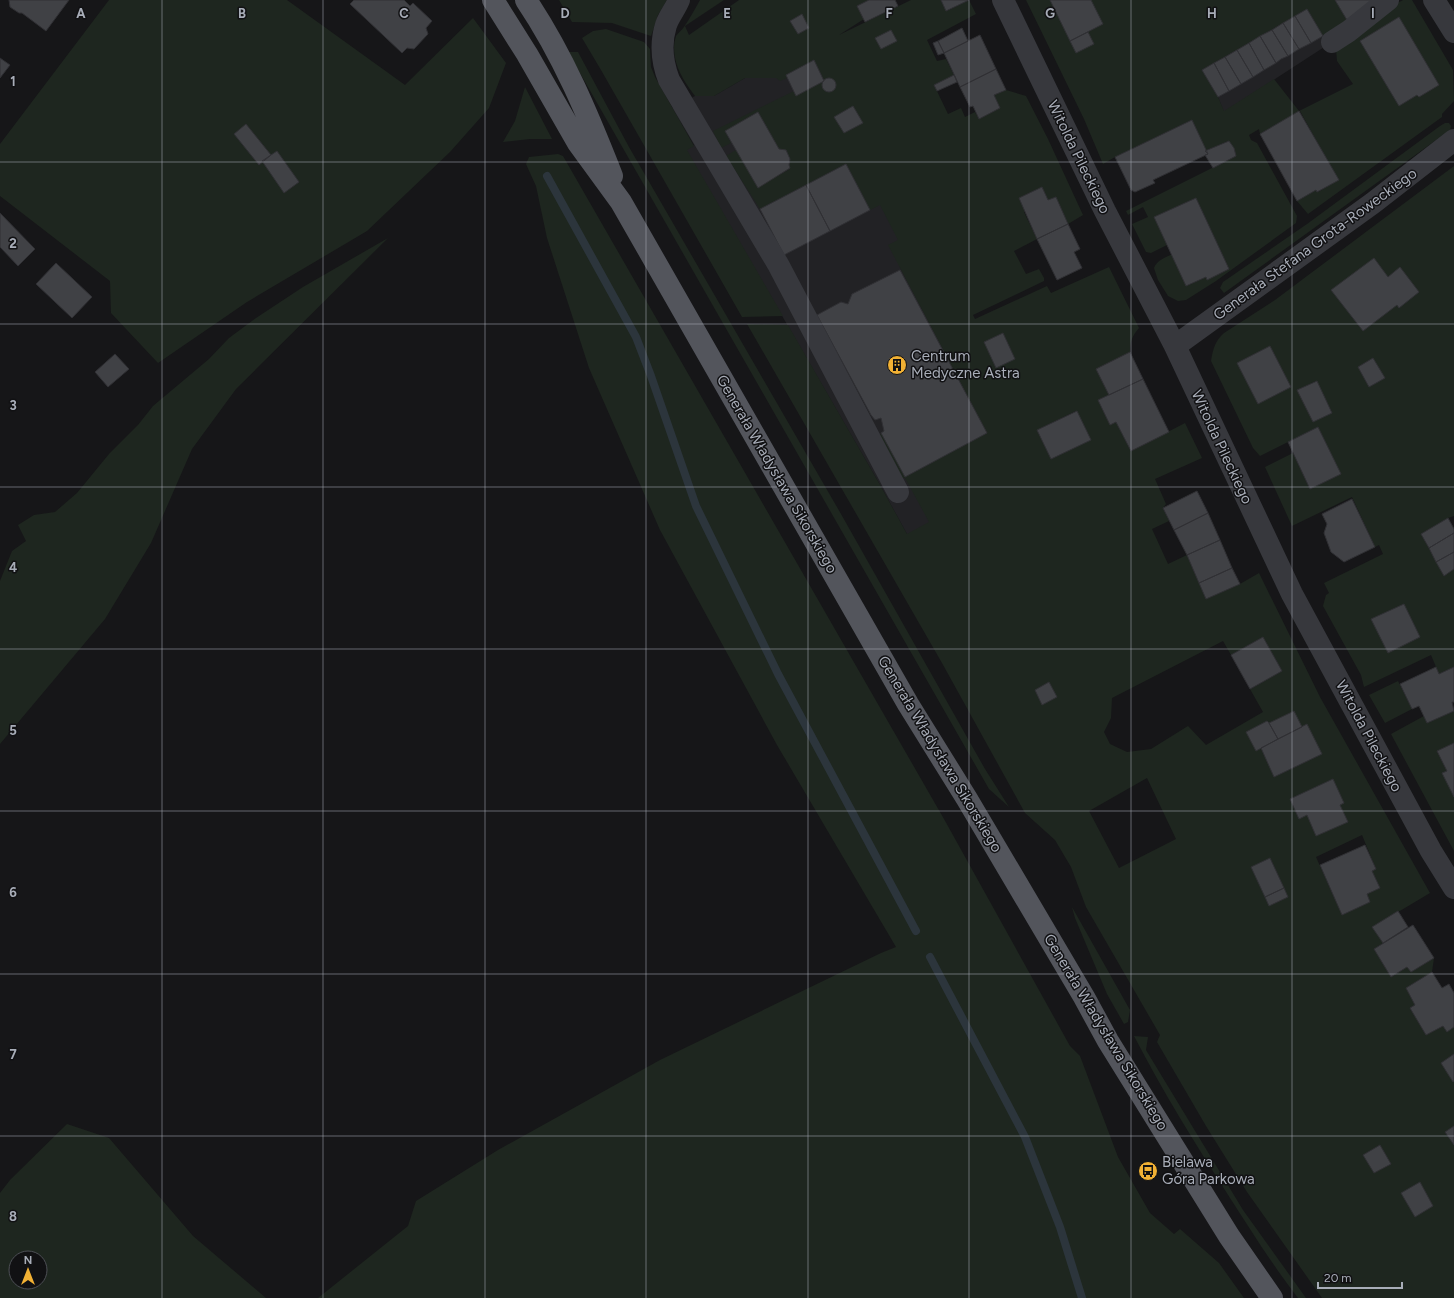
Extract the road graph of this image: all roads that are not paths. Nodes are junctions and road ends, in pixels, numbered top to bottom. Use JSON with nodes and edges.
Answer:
{"nodes":[{"id":1,"x":493,"y":0,"type":"edge"},
{"id":2,"x":526,"y":0,"type":"edge"},
{"id":3,"x":679,"y":0,"type":"edge"},
{"id":4,"x":1003,"y":0,"type":"edge"},
{"id":5,"x":1388,"y":0,"type":"edge"},
{"id":6,"x":1434,"y":0,"type":"edge"},
{"id":7,"x":1454,"y":32,"type":"edge"},
{"id":8,"x":1332,"y":42,"type":"dead end"},
{"id":9,"x":1454,"y":140,"type":"edge"},
{"id":10,"x":621,"y":202,"type":"junction"},
{"id":11,"x":1175,"y":346,"type":"junction"},
{"id":12,"x":898,"y":492,"type":"dead end"},
{"id":13,"x":1454,"y":888,"type":"edge"},
{"id":14,"x":1272,"y":1298,"type":"edge"}],
"edges":[{"from":1,"to":10,"type":"main road","name":"Generała Władysława Sikorskiego"},
{"from":2,"to":10,"type":"main road","name":"Generała Władysława Sikorskiego"},
{"from":3,"to":12,"type":"street"},
{"from":4,"to":11,"type":"street","name":"Witolda Pileckiego"},
{"from":5,"to":8,"type":"street"},
{"from":6,"to":7,"type":"street"},
{"from":9,"to":11,"type":"street","name":"Generała Stefana Grota-Roweckiego"},
{"from":10,"to":14,"type":"main road","name":"Generała Władysława Sikorskiego"},
{"from":11,"to":13,"type":"street","name":"Witolda Pileckiego"}]}
